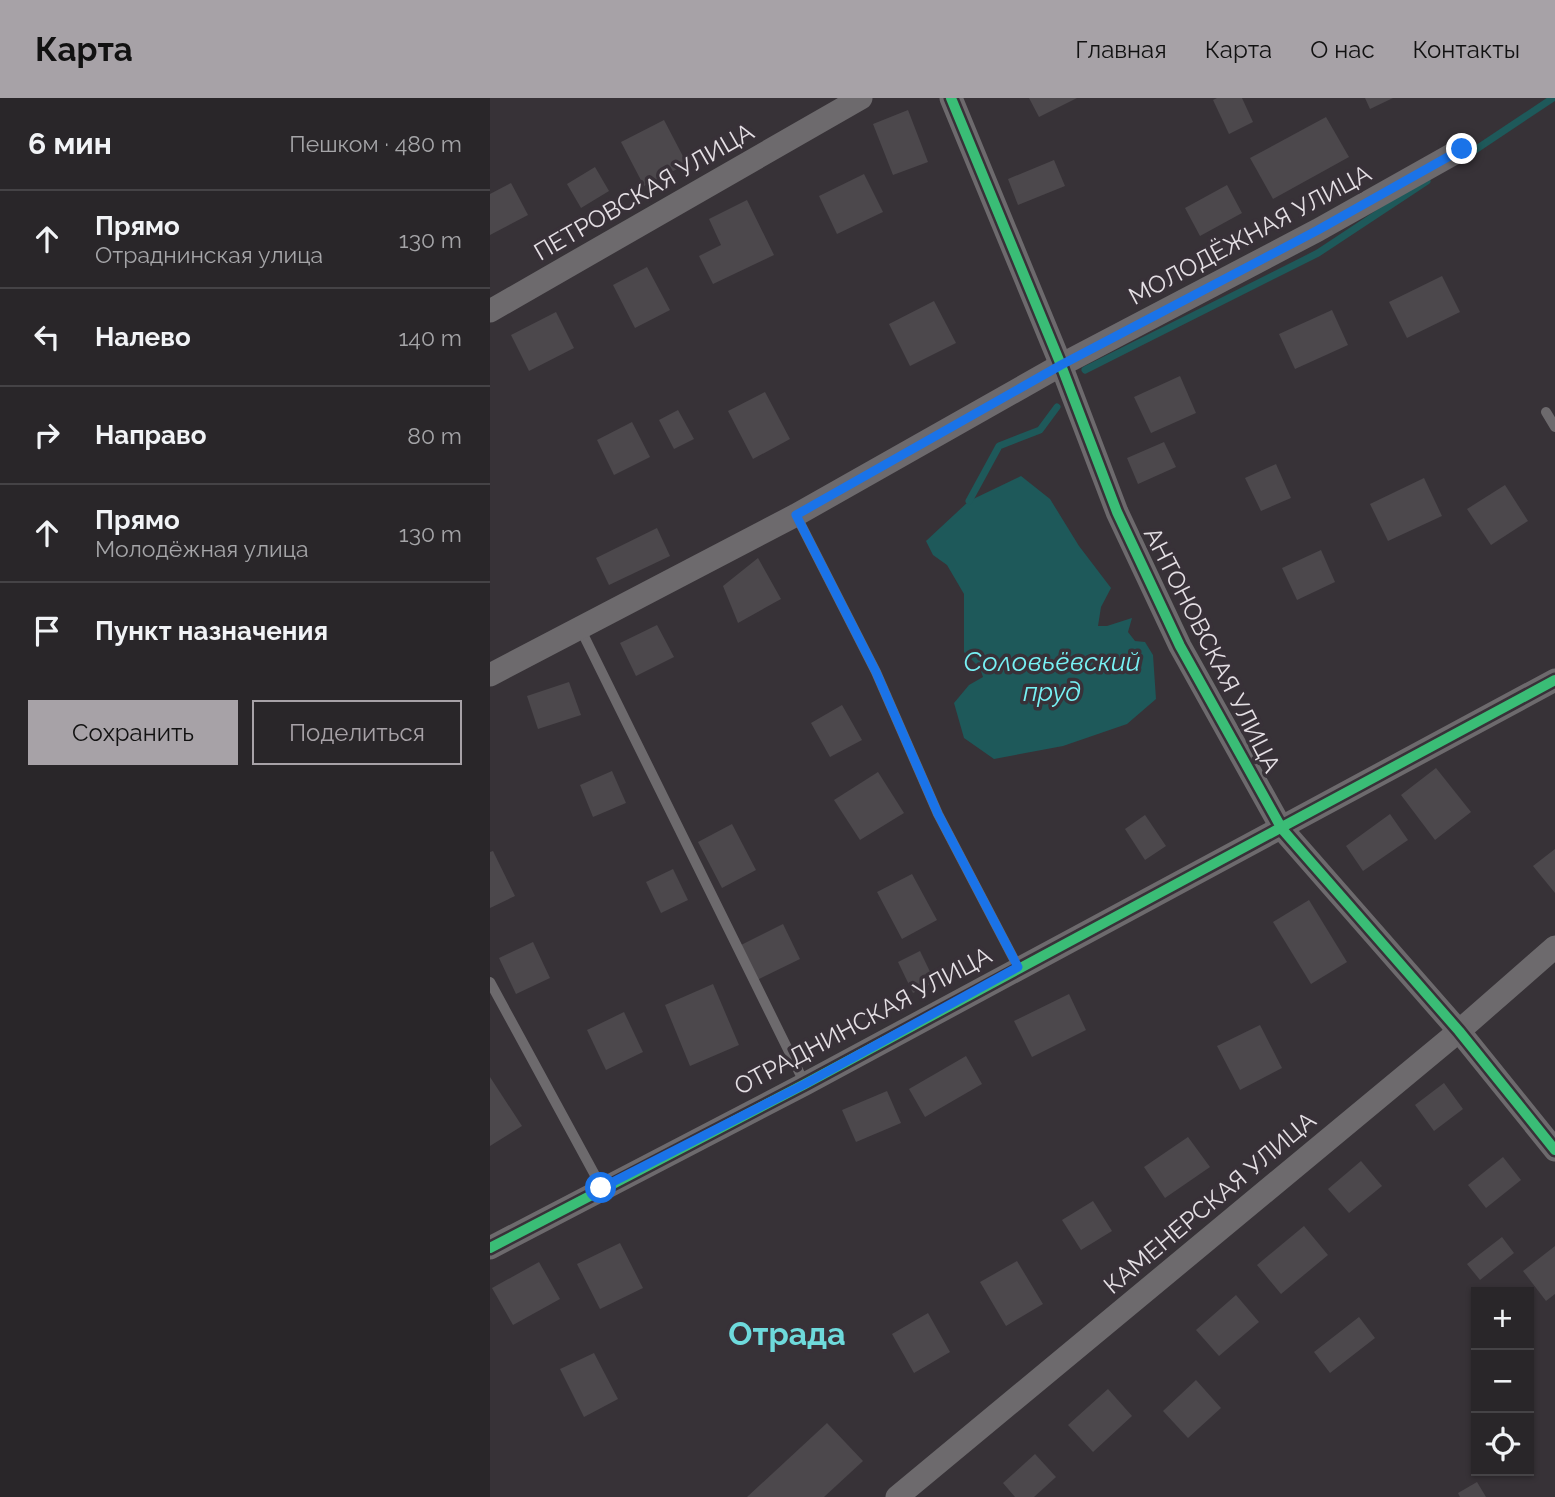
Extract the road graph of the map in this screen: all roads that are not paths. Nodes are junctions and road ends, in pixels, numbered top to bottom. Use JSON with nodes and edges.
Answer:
{"nodes":[{"id":1,"x":861,"y":98,"type":"edge"},
{"id":2,"x":951,"y":98,"type":"edge"},
{"id":3,"x":1462,"y":149,"type":"dead end"},
{"id":4,"x":490,"y":311,"type":"edge"},
{"id":5,"x":1061,"y":365,"type":"junction"},
{"id":6,"x":1546,"y":411,"type":"dead end"},
{"id":7,"x":1555,"y":427,"type":"edge"},
{"id":8,"x":796,"y":515,"type":"junction"},
{"id":9,"x":580,"y":628,"type":"junction"},
{"id":10,"x":490,"y":675,"type":"edge"},
{"id":11,"x":1555,"y":680,"type":"edge"},
{"id":12,"x":1282,"y":829,"type":"junction"},
{"id":13,"x":1555,"y":947,"type":"edge"},
{"id":14,"x":1018,"y":967,"type":"junction"},
{"id":15,"x":490,"y":982,"type":"edge"},
{"id":16,"x":1459,"y":1031,"type":"junction"},
{"id":17,"x":805,"y":1084,"type":"junction"},
{"id":18,"x":1555,"y":1150,"type":"edge"},
{"id":19,"x":601,"y":1188,"type":"junction"},
{"id":20,"x":490,"y":1248,"type":"edge"},
{"id":21,"x":897,"y":1497,"type":"edge"}],
"edges":[{"from":1,"to":4,"type":"street","name":"ПЕТРОВСКАЯ УЛИЦА"},
{"from":2,"to":5,"type":"street","name":"АНТОНОВСКАЯ УЛИЦА"},
{"from":3,"to":5,"type":"street","name":"МОЛОДЁЖНАЯ УЛИЦА"},
{"from":5,"to":8,"type":"street","name":"МОЛОДЁЖНАЯ УЛИЦА"},
{"from":5,"to":12,"type":"street","name":"АНТОНОВСКАЯ УЛИЦА"},
{"from":6,"to":7,"type":"lane"},
{"from":8,"to":9,"type":"street","name":"МОЛОДЁЖНАЯ УЛИЦА"},
{"from":8,"to":14,"type":"lane"},
{"from":9,"to":10,"type":"street","name":"МОЛОДЁЖНАЯ УЛИЦА"},
{"from":9,"to":17,"type":"lane"},
{"from":11,"to":12,"type":"street","name":"ОТРАДНИНСКАЯ УЛИЦА"},
{"from":12,"to":14,"type":"street","name":"ОТРАДНИНСКАЯ УЛИЦА"},
{"from":12,"to":16,"type":"street","name":"АНТОНОВСКАЯ УЛИЦА"},
{"from":13,"to":16,"type":"street","name":"КАМЕНЕРСКАЯ УЛИЦА"},
{"from":14,"to":17,"type":"street","name":"ОТРАДНИНСКАЯ УЛИЦА"},
{"from":15,"to":19,"type":"lane"},
{"from":16,"to":18,"type":"street","name":"АНТОНОВСКАЯ УЛИЦА"},
{"from":16,"to":21,"type":"street","name":"КАМЕНЕРСКАЯ УЛИЦА"},
{"from":17,"to":19,"type":"street","name":"ОТРАДНИНСКАЯ УЛИЦА"},
{"from":19,"to":20,"type":"street","name":"ОТРАДНИНСКАЯ УЛИЦА"}]}
